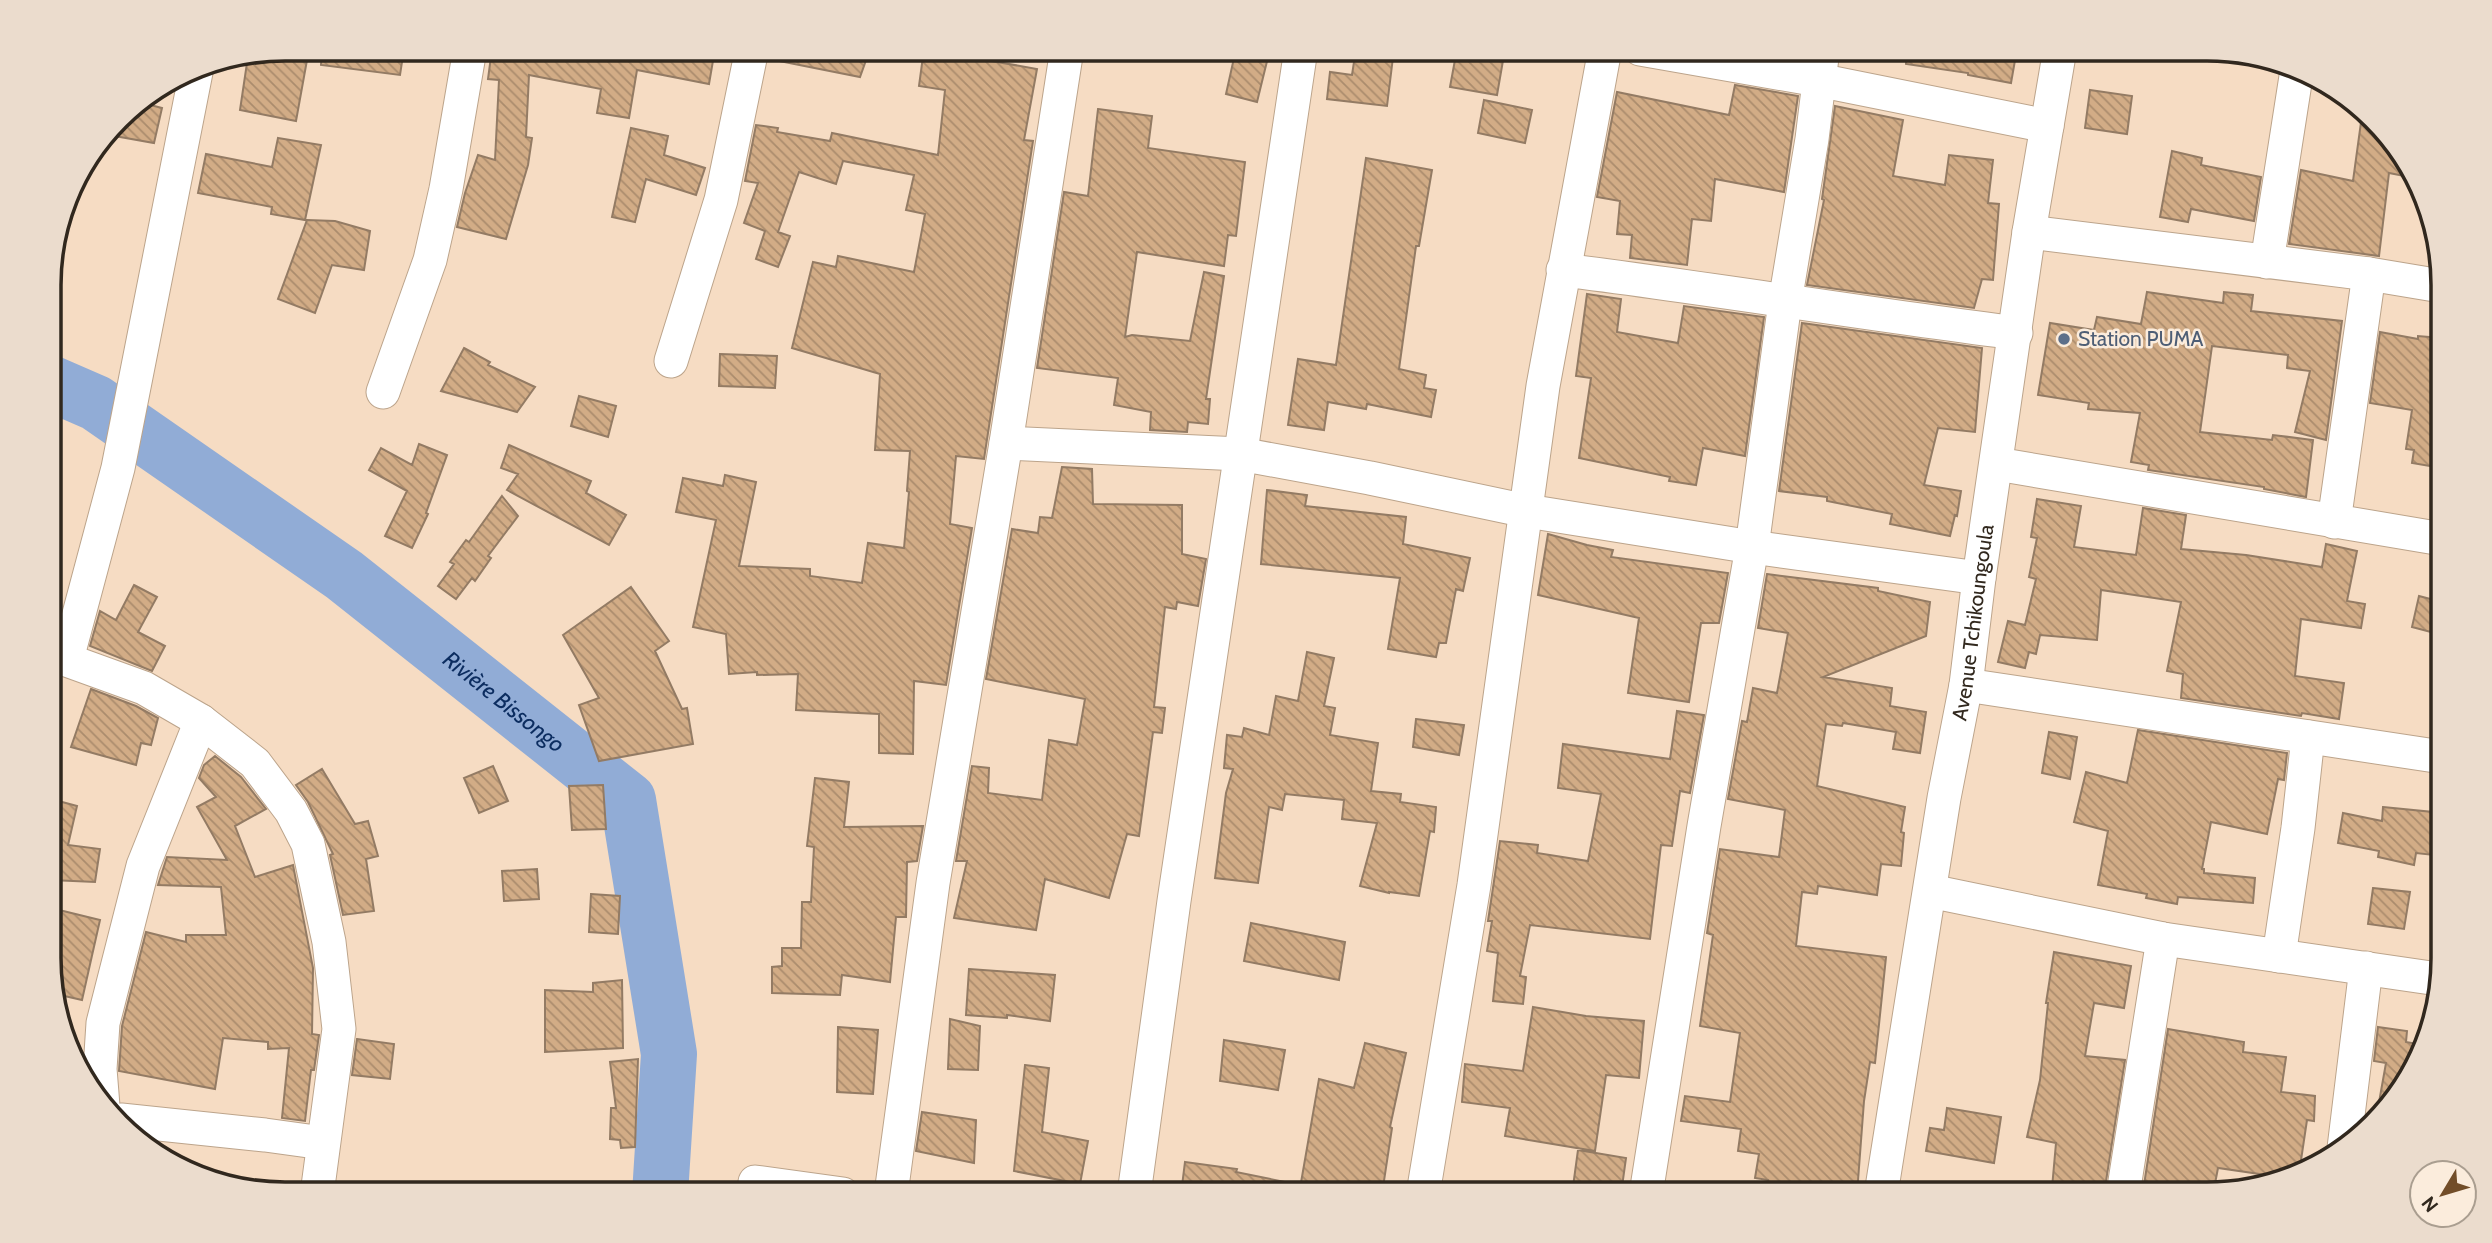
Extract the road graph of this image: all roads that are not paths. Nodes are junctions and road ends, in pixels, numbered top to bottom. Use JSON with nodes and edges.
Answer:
{"nodes":[{"id":1,"x":468,"y":61,"type":"edge"},
{"id":2,"x":750,"y":61,"type":"edge"},
{"id":3,"x":1065,"y":61,"type":"edge"},
{"id":4,"x":1299,"y":61,"type":"edge"},
{"id":5,"x":1603,"y":61,"type":"edge"},
{"id":6,"x":1785,"y":61,"type":"edge"},
{"id":7,"x":2058,"y":61,"type":"edge"},
{"id":8,"x":1821,"y":64,"type":"edge"},
{"id":9,"x":2295,"y":80,"type":"edge"},
{"id":10,"x":194,"y":81,"type":"edge"},
{"id":11,"x":2047,"y":126,"type":"junction"},
{"id":12,"x":2029,"y":232,"type":"junction"},
{"id":13,"x":2267,"y":262,"type":"junction"},
{"id":14,"x":1563,"y":271,"type":"junction"},
{"id":15,"x":2369,"y":274,"type":"junction"},
{"id":16,"x":2431,"y":284,"type":"edge"},
{"id":17,"x":1785,"y":302,"type":"junction"},
{"id":18,"x":2016,"y":333,"type":"junction"},
{"id":19,"x":671,"y":361,"type":"dead end"},
{"id":20,"x":383,"y":392,"type":"dead end"},
{"id":21,"x":1006,"y":443,"type":"junction"},
{"id":22,"x":1240,"y":454,"type":"junction"},
{"id":23,"x":1997,"y":464,"type":"junction"},
{"id":24,"x":1527,"y":511,"type":"junction"},
{"id":25,"x":2334,"y":522,"type":"junction"},
{"id":26,"x":2431,"y":538,"type":"edge"},
{"id":27,"x":1752,"y":547,"type":"junction"},
{"id":28,"x":1979,"y":578,"type":"junction"},
{"id":29,"x":61,"y":648,"type":"edge"},
{"id":30,"x":61,"y":657,"type":"edge"},
{"id":31,"x":1966,"y":685,"type":"junction"},
{"id":32,"x":201,"y":721,"type":"junction"},
{"id":33,"x":2308,"y":737,"type":"junction"},
{"id":34,"x":2431,"y":755,"type":"edge"},
{"id":35,"x":1930,"y":891,"type":"junction"},
{"id":36,"x":2163,"y":939,"type":"junction"},
{"id":37,"x":2279,"y":956,"type":"junction"},
{"id":38,"x":2366,"y":968,"type":"junction"},
{"id":39,"x":2429,"y":978,"type":"edge"},
{"id":40,"x":101,"y":1084,"type":"edge"},
{"id":41,"x":133,"y":1121,"type":"edge"},
{"id":42,"x":2346,"y":1132,"type":"edge"},
{"id":43,"x":323,"y":1143,"type":"junction"},
{"id":44,"x":1425,"y":1181,"type":"edge"},
{"id":45,"x":1648,"y":1181,"type":"edge"},
{"id":46,"x":1883,"y":1181,"type":"edge"},
{"id":47,"x":2125,"y":1181,"type":"edge"},
{"id":48,"x":318,"y":1182,"type":"edge"},
{"id":49,"x":893,"y":1182,"type":"edge"},
{"id":50,"x":1136,"y":1182,"type":"edge"}],
"edges":[{"from":1,"to":20,"type":"street"},
{"from":2,"to":19,"type":"street"},
{"from":3,"to":21,"type":"street"},
{"from":4,"to":22,"type":"street"},
{"from":5,"to":14,"type":"street"},
{"from":6,"to":8,"type":"street"},
{"from":7,"to":11,"type":"street","name":"Avenue Tchikoungoula"},
{"from":8,"to":11,"type":"street"},
{"from":8,"to":17,"type":"street"},
{"from":9,"to":13,"type":"street"},
{"from":10,"to":29,"type":"street"},
{"from":11,"to":12,"type":"street","name":"Avenue Tchikoungoula"},
{"from":12,"to":13,"type":"street"},
{"from":12,"to":18,"type":"street","name":"Avenue Tchikoungoula"},
{"from":13,"to":15,"type":"street"},
{"from":14,"to":17,"type":"street"},
{"from":14,"to":24,"type":"street"},
{"from":15,"to":16,"type":"street"},
{"from":15,"to":25,"type":"street"},
{"from":17,"to":18,"type":"street"},
{"from":17,"to":27,"type":"street"},
{"from":18,"to":23,"type":"street","name":"Avenue Tchikoungoula"},
{"from":21,"to":22,"type":"street"},
{"from":21,"to":49,"type":"street"},
{"from":22,"to":24,"type":"street"},
{"from":22,"to":50,"type":"street"},
{"from":23,"to":25,"type":"street"},
{"from":23,"to":28,"type":"street","name":"Avenue Tchikoungoula"},
{"from":24,"to":27,"type":"street"},
{"from":24,"to":44,"type":"street"},
{"from":25,"to":26,"type":"street"},
{"from":27,"to":28,"type":"street"},
{"from":27,"to":45,"type":"street"},
{"from":28,"to":31,"type":"street","name":"Avenue Tchikoungoula"},
{"from":30,"to":32,"type":"street"},
{"from":31,"to":33,"type":"street"},
{"from":31,"to":35,"type":"street","name":"Avenue Tchikoungoula"},
{"from":32,"to":40,"type":"street"},
{"from":32,"to":43,"type":"street"},
{"from":33,"to":34,"type":"street"},
{"from":33,"to":37,"type":"street"},
{"from":35,"to":36,"type":"street"},
{"from":35,"to":46,"type":"street","name":"Avenue Tchikoungoula"},
{"from":36,"to":37,"type":"street"},
{"from":36,"to":47,"type":"street"},
{"from":37,"to":38,"type":"street"},
{"from":38,"to":39,"type":"street"},
{"from":38,"to":42,"type":"street"},
{"from":41,"to":43,"type":"street"},
{"from":43,"to":48,"type":"street"}]}
